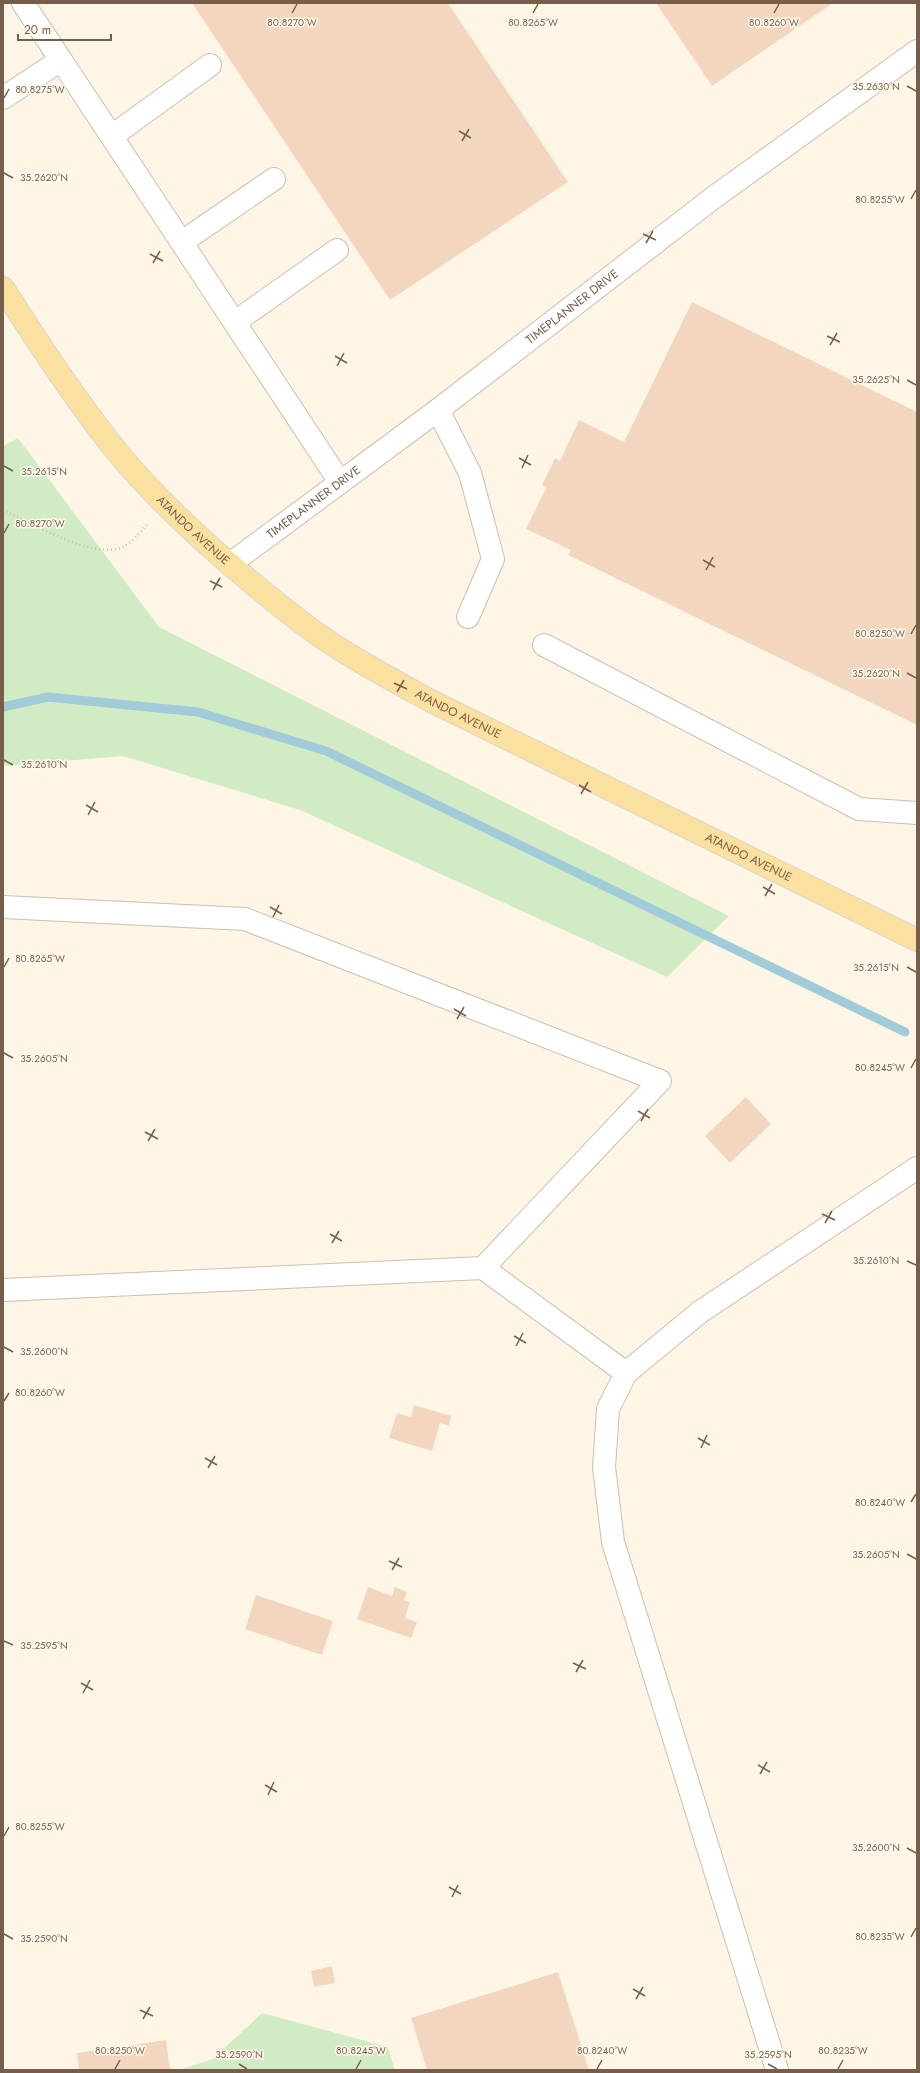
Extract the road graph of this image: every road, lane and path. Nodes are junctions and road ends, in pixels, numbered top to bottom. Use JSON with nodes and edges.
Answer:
{"nodes":[{"id":1,"x":23,"y":3,"type":"edge"},
{"id":2,"x":917,"y":51,"type":"edge"},
{"id":3,"x":62,"y":60,"type":"junction"},
{"id":4,"x":210,"y":65,"type":"dead end"},
{"id":5,"x":3,"y":98,"type":"edge"},
{"id":6,"x":112,"y":136,"type":"junction"},
{"id":7,"x":274,"y":179,"type":"dead end"},
{"id":8,"x":182,"y":242,"type":"junction"},
{"id":9,"x":337,"y":250,"type":"dead end"},
{"id":10,"x":3,"y":288,"type":"edge"},
{"id":11,"x":235,"y":322,"type":"junction"},
{"id":12,"x":438,"y":410,"type":"junction"},
{"id":13,"x":340,"y":482,"type":"junction"},
{"id":14,"x":167,"y":506,"type":"junction"},
{"id":15,"x":3,"y":510,"type":"edge"},
{"id":16,"x":230,"y":564,"type":"junction"},
{"id":17,"x":468,"y":617,"type":"dead end"},
{"id":18,"x":544,"y":645,"type":"dead end"},
{"id":19,"x":917,"y":813,"type":"edge"},
{"id":20,"x":3,"y":907,"type":"edge"},
{"id":21,"x":917,"y":940,"type":"edge"},
{"id":22,"x":917,"y":1168,"type":"edge"},
{"id":23,"x":483,"y":1268,"type":"junction"},
{"id":24,"x":3,"y":1290,"type":"edge"},
{"id":25,"x":626,"y":1373,"type":"junction"},
{"id":26,"x":777,"y":2070,"type":"edge"}],
"edges":[{"from":1,"to":3,"type":"street"},
{"from":2,"to":12,"type":"street","name":"TIMEPLANNER DRIVE"},
{"from":3,"to":5,"type":"street"},
{"from":3,"to":6,"type":"street"},
{"from":4,"to":6,"type":"street"},
{"from":6,"to":8,"type":"street"},
{"from":7,"to":8,"type":"street"},
{"from":8,"to":11,"type":"street"},
{"from":9,"to":11,"type":"street"},
{"from":10,"to":14,"type":"main road","name":"ATANDO AVENUE"},
{"from":11,"to":13,"type":"street"},
{"from":12,"to":13,"type":"street","name":"TIMEPLANNER DRIVE"},
{"from":12,"to":17,"type":"street"},
{"from":13,"to":16,"type":"street","name":"TIMEPLANNER DRIVE"},
{"from":14,"to":15,"type":"path"},
{"from":14,"to":16,"type":"main road","name":"ATANDO AVENUE"},
{"from":16,"to":21,"type":"main road","name":"ATANDO AVENUE"},
{"from":18,"to":19,"type":"street"},
{"from":20,"to":23,"type":"street"},
{"from":22,"to":25,"type":"street"},
{"from":23,"to":24,"type":"street"},
{"from":23,"to":25,"type":"street"},
{"from":25,"to":26,"type":"street"}]}
